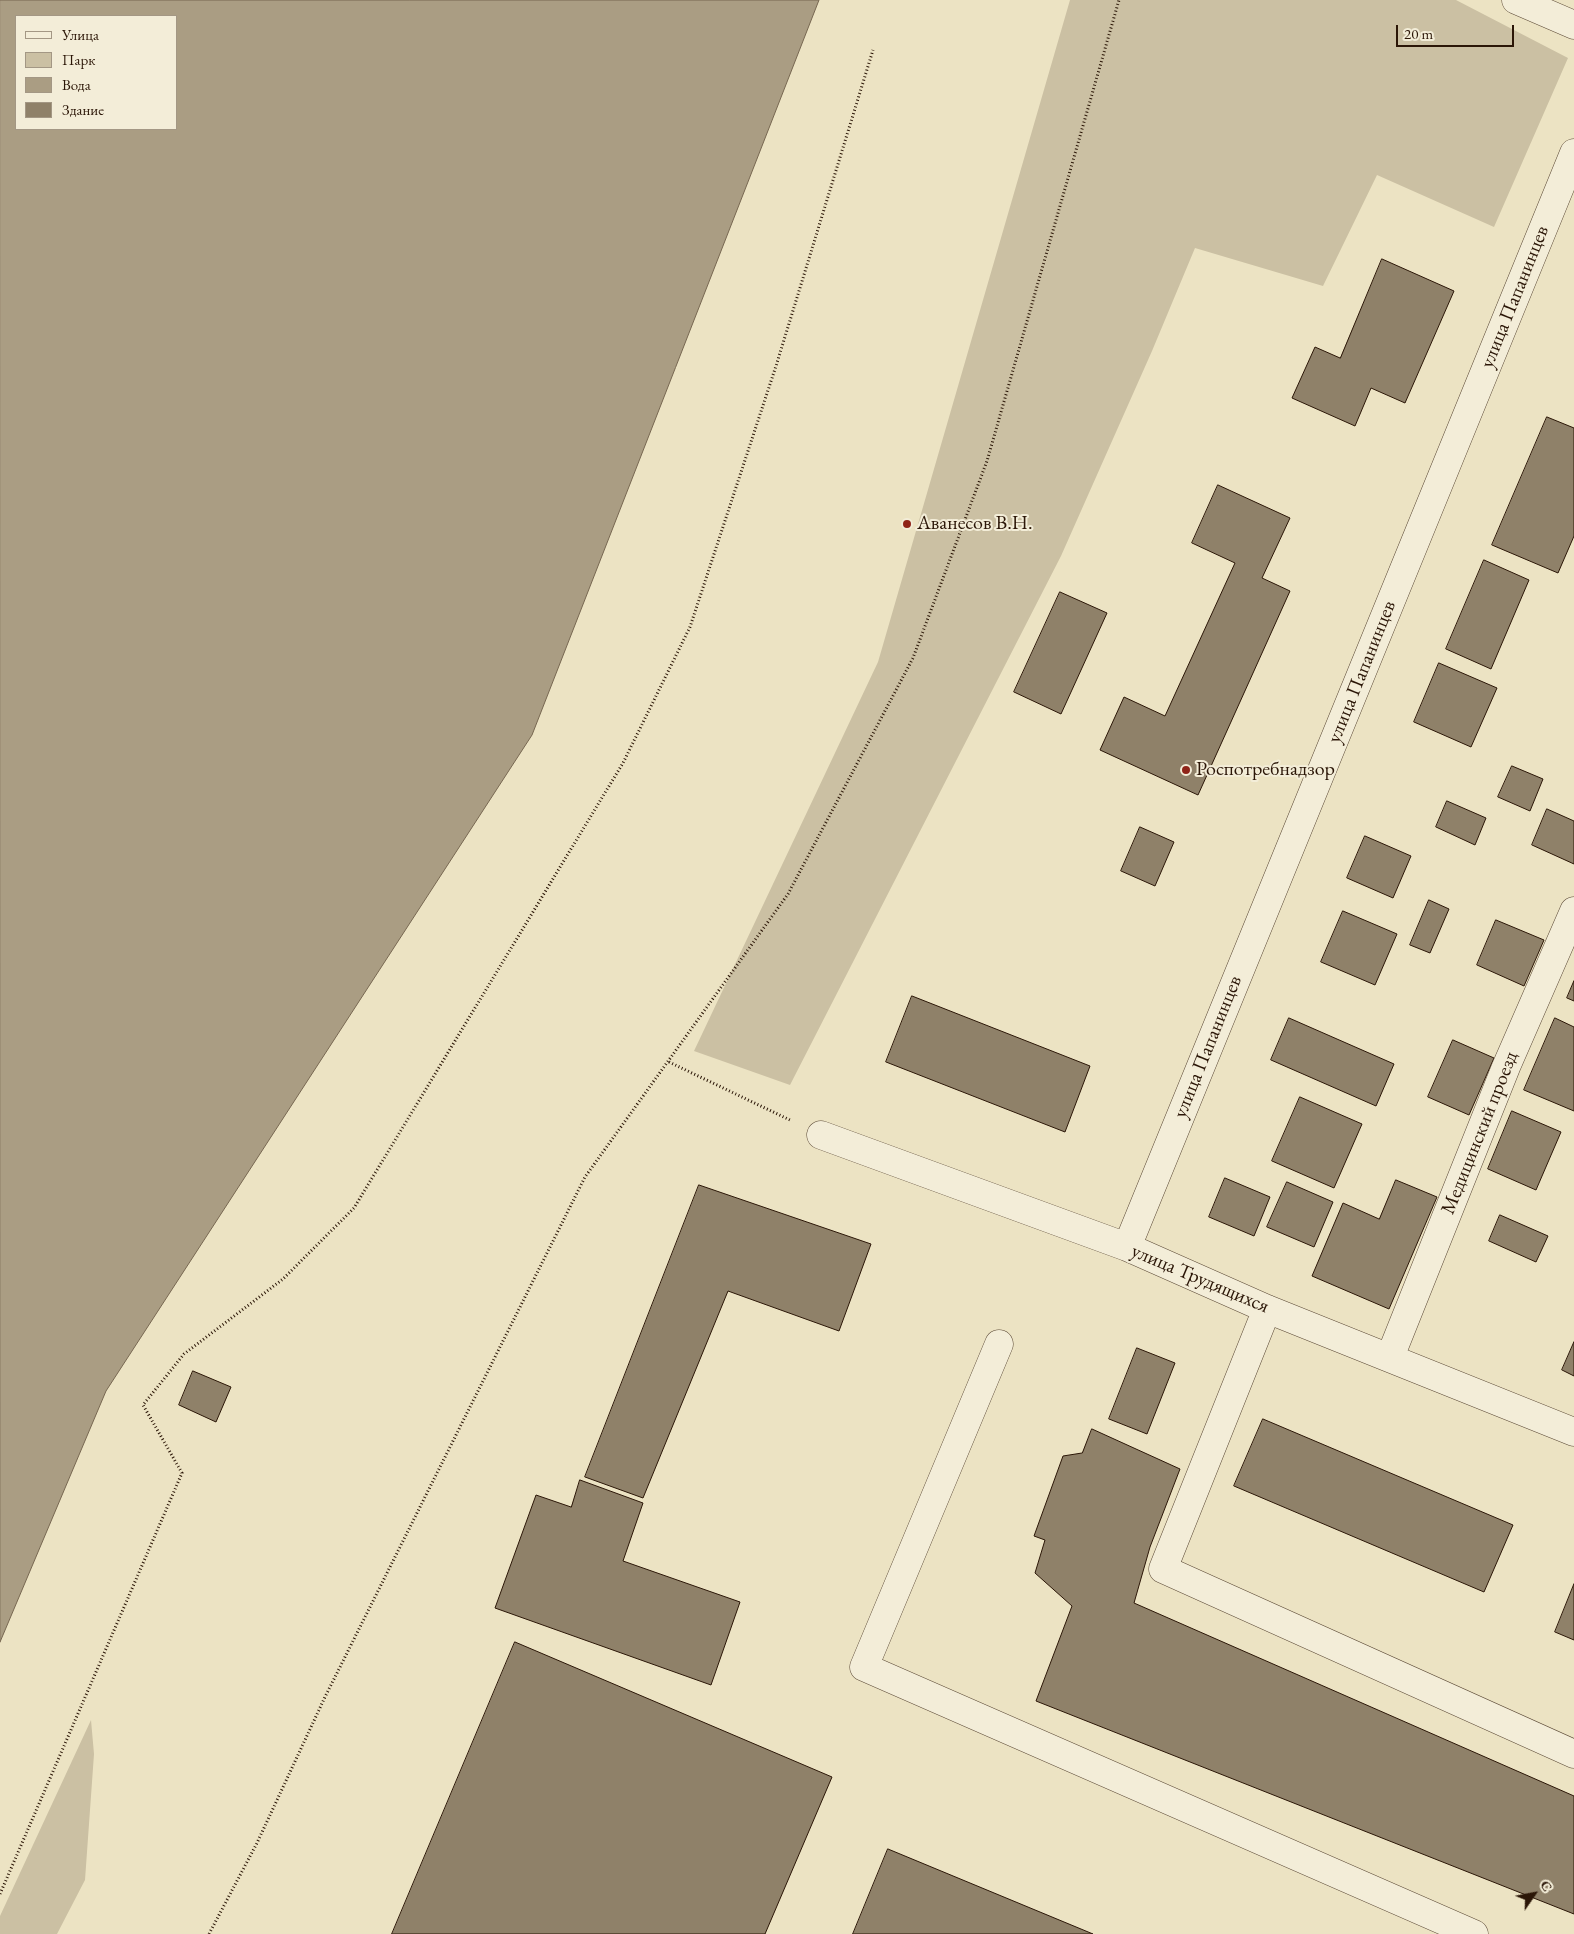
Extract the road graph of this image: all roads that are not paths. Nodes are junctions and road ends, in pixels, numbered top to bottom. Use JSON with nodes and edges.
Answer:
{"nodes":[{"id":1,"x":1516,"y":0,"type":"edge"},
{"id":2,"x":1574,"y":25,"type":"edge"},
{"id":3,"x":1574,"y":153,"type":"edge"},
{"id":4,"x":1574,"y":911,"type":"edge"},
{"id":5,"x":821,"y":1135,"type":"road end"},
{"id":6,"x":1127,"y":1247,"type":"junction"},
{"id":7,"x":1267,"y":1308,"type":"junction"},
{"id":8,"x":999,"y":1344,"type":"dead end"},
{"id":9,"x":1390,"y":1357,"type":"junction"},
{"id":10,"x":1574,"y":1432,"type":"edge"},
{"id":11,"x":1574,"y":1754,"type":"edge"},
{"id":12,"x":1474,"y":1934,"type":"edge"}],
"edges":[{"from":1,"to":2,"type":"street"},
{"from":3,"to":6,"type":"street","name":"улица Папанинцев"},
{"from":4,"to":9,"type":"street","name":"Медицинский проезд"},
{"from":5,"to":6,"type":"street","name":"улица Трудящихся"},
{"from":6,"to":7,"type":"street","name":"улица Трудящихся"},
{"from":7,"to":9,"type":"street","name":"улица Трудящихся"},
{"from":7,"to":11,"type":"street"},
{"from":8,"to":12,"type":"street"},
{"from":9,"to":10,"type":"street","name":"улица Трудящихся"}]}
